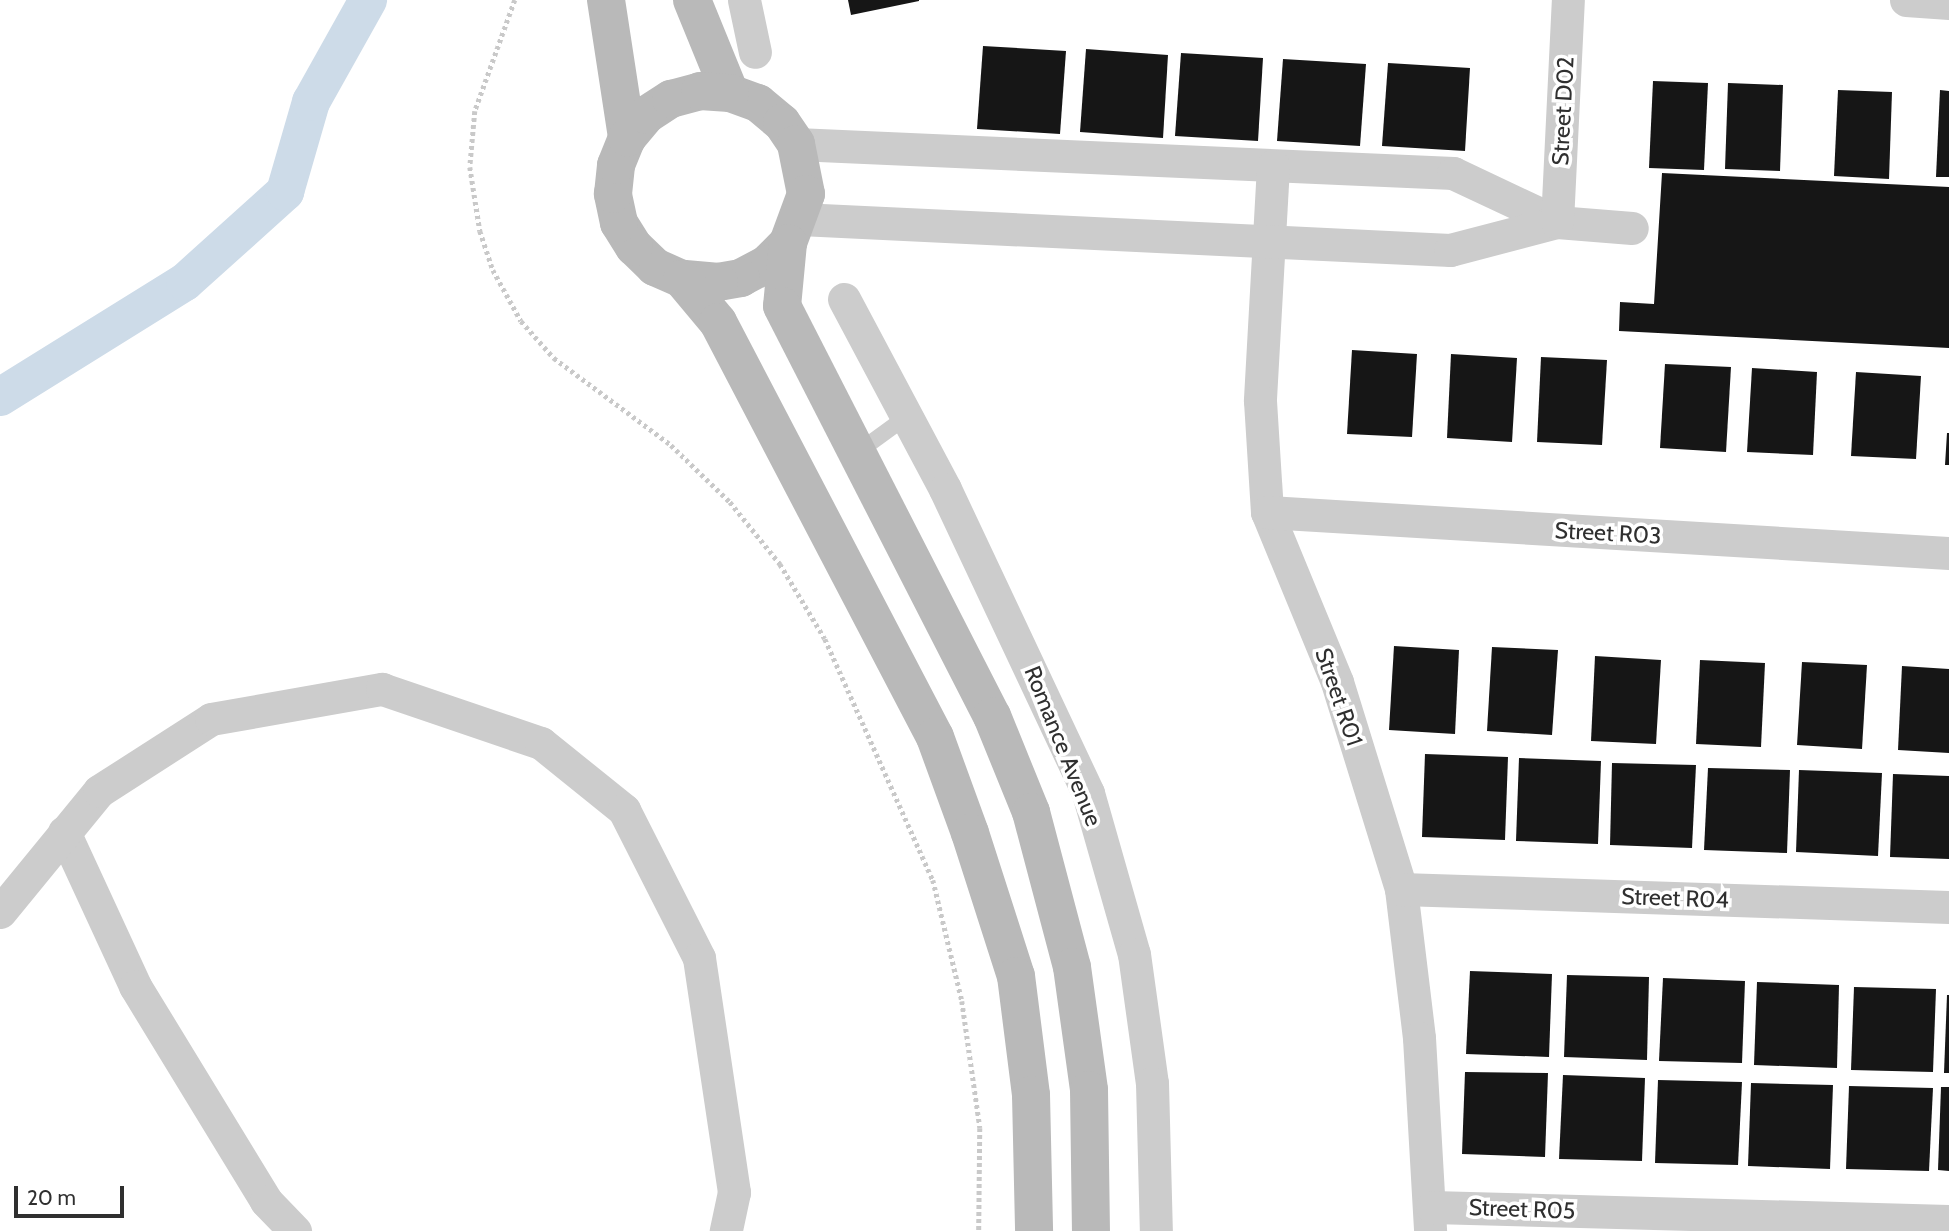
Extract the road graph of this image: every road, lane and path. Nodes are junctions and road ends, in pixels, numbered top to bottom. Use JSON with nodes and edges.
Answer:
{"nodes":[{"id":1,"x":515,"y":0,"type":"edge"},
{"id":2,"x":606,"y":0,"type":"edge"},
{"id":3,"x":692,"y":0,"type":"edge"},
{"id":4,"x":744,"y":0,"type":"edge"},
{"id":5,"x":1568,"y":0,"type":"edge"},
{"id":6,"x":1906,"y":0,"type":"edge"},
{"id":7,"x":1949,"y":3,"type":"edge"},
{"id":8,"x":755,"y":52,"type":"dead end"},
{"id":9,"x":730,"y":93,"type":"junction"},
{"id":10,"x":627,"y":138,"type":"junction"},
{"id":11,"x":796,"y":144,"type":"junction"},
{"id":12,"x":1273,"y":166,"type":"junction"},
{"id":13,"x":1557,"y":222,"type":"junction"},
{"id":14,"x":1632,"y":228,"type":"dead end"},
{"id":15,"x":794,"y":231,"type":"junction"},
{"id":16,"x":1269,"y":242,"type":"junction"},
{"id":17,"x":682,"y":279,"type":"junction"},
{"id":18,"x":844,"y":299,"type":"dead end"},
{"id":19,"x":906,"y":417,"type":"junction"},
{"id":20,"x":858,"y":452,"type":"junction"},
{"id":21,"x":1267,"y":512,"type":"junction"},
{"id":22,"x":1949,"y":553,"type":"edge"},
{"id":23,"x":64,"y":832,"type":"junction"},
{"id":24,"x":1401,"y":889,"type":"junction"},
{"id":25,"x":1949,"y":907,"type":"edge"},
{"id":26,"x":0,"y":912,"type":"edge"},
{"id":27,"x":1431,"y":1219,"type":"edge"},
{"id":28,"x":1949,"y":1221,"type":"edge"},
{"id":29,"x":295,"y":1231,"type":"edge"},
{"id":30,"x":726,"y":1231,"type":"edge"},
{"id":31,"x":979,"y":1231,"type":"edge"},
{"id":32,"x":1034,"y":1231,"type":"edge"},
{"id":33,"x":1091,"y":1231,"type":"edge"},
{"id":34,"x":1156,"y":1231,"type":"edge"}],
"edges":[{"from":1,"to":31,"type":"path"},
{"from":2,"to":10,"type":"street"},
{"from":3,"to":9,"type":"street"},
{"from":4,"to":8,"type":"street"},
{"from":5,"to":13,"type":"street","name":"Street D02"},
{"from":6,"to":7,"type":"street"},
{"from":9,"to":10,"type":"street"},
{"from":9,"to":11,"type":"street"},
{"from":10,"to":17,"type":"street"},
{"from":11,"to":12,"type":"street"},
{"from":11,"to":15,"type":"street"},
{"from":12,"to":13,"type":"street"},
{"from":12,"to":16,"type":"street","name":"Street R01"},
{"from":13,"to":14,"type":"street"},
{"from":13,"to":16,"type":"street"},
{"from":15,"to":16,"type":"street"},
{"from":15,"to":17,"type":"street"},
{"from":15,"to":20,"type":"street"},
{"from":16,"to":21,"type":"street","name":"Street R01"},
{"from":17,"to":32,"type":"street"},
{"from":18,"to":19,"type":"street","name":"Romance Avenue"},
{"from":19,"to":20,"type":"lane"},
{"from":19,"to":34,"type":"street","name":"Romance Avenue"},
{"from":20,"to":33,"type":"street"},
{"from":21,"to":22,"type":"street","name":"Street R03"},
{"from":21,"to":24,"type":"street","name":"Street R01"},
{"from":23,"to":26,"type":"street"},
{"from":23,"to":29,"type":"street"},
{"from":23,"to":30,"type":"street"},
{"from":24,"to":25,"type":"street","name":"Street R04"},
{"from":24,"to":27,"type":"street","name":"Street R01"},
{"from":27,"to":28,"type":"street","name":"Street R05"}]}
